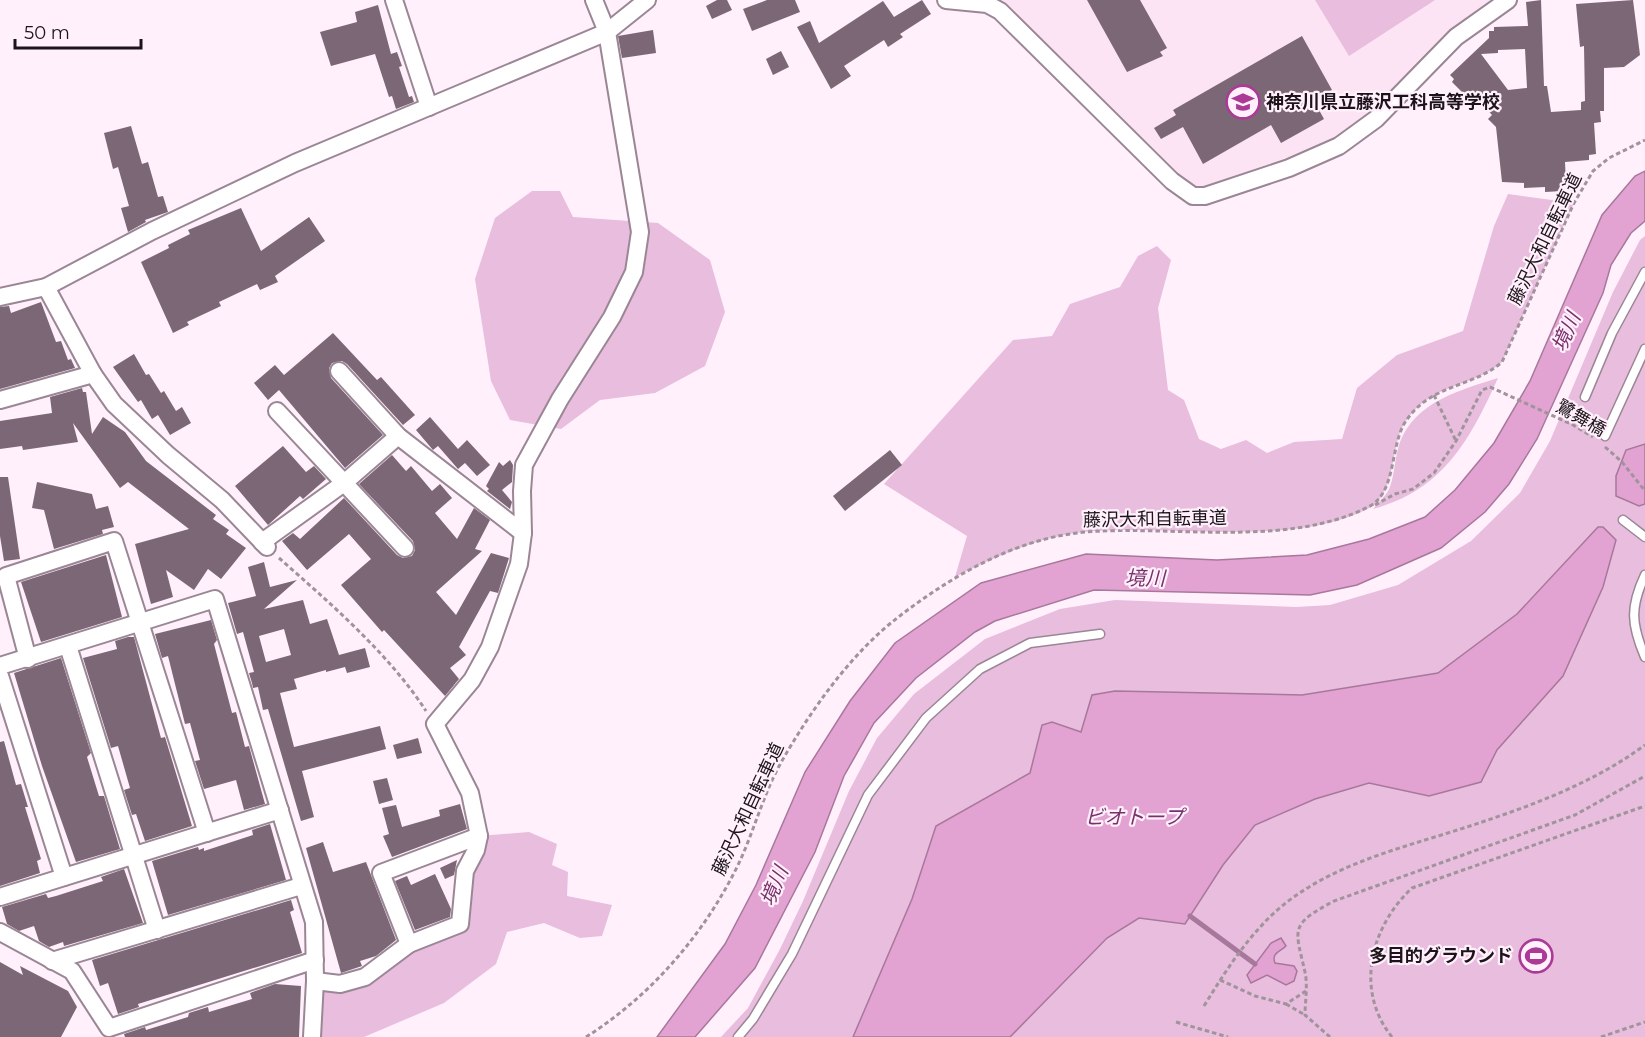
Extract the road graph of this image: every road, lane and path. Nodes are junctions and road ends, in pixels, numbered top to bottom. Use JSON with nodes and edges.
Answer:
{"nodes":[{"id":1,"x":394,"y":0,"type":"edge"},
{"id":2,"x":594,"y":0,"type":"edge"},
{"id":3,"x":647,"y":0,"type":"edge"},
{"id":4,"x":946,"y":0,"type":"edge"},
{"id":5,"x":1508,"y":0,"type":"edge"},
{"id":6,"x":607,"y":32,"type":"junction"},
{"id":7,"x":429,"y":107,"type":"junction"},
{"id":8,"x":1645,"y":140,"type":"edge"},
{"id":9,"x":1645,"y":272,"type":"edge"},
{"id":10,"x":46,"y":287,"type":"junction"},
{"id":11,"x":0,"y":297,"type":"edge"},
{"id":12,"x":1645,"y":349,"type":"edge"},
{"id":13,"x":339,"y":371,"type":"dead end"},
{"id":14,"x":93,"y":374,"type":"junction"},
{"id":15,"x":1434,"y":395,"type":"junction"},
{"id":16,"x":1585,"y":397,"type":"joint"},
{"id":17,"x":0,"y":400,"type":"edge"},
{"id":18,"x":278,"y":411,"type":"dead end"},
{"id":19,"x":1573,"y":425,"type":"junction"},
{"id":20,"x":398,"y":436,"type":"junction"},
{"id":21,"x":1605,"y":436,"type":"dead end"},
{"id":22,"x":1456,"y":441,"type":"junction"},
{"id":23,"x":344,"y":483,"type":"junction"},
{"id":24,"x":1645,"y":490,"type":"edge"},
{"id":25,"x":1373,"y":506,"type":"junction"},
{"id":26,"x":1623,"y":520,"type":"dead end"},
{"id":27,"x":523,"y":533,"type":"junction"},
{"id":28,"x":1645,"y":537,"type":"edge"},
{"id":29,"x":264,"y":545,"type":"junction"},
{"id":30,"x":405,"y":548,"type":"dead end"},
{"id":31,"x":1645,"y":575,"type":"edge"},
{"id":32,"x":140,"y":623,"type":"junction"},
{"id":33,"x":1100,"y":634,"type":"dead end"},
{"id":34,"x":68,"y":646,"type":"junction"},
{"id":35,"x":1645,"y":657,"type":"edge"},
{"id":36,"x":28,"y":659,"type":"junction"},
{"id":37,"x":0,"y":666,"type":"edge"},
{"id":38,"x":0,"y":676,"type":"edge"},
{"id":39,"x":435,"y":724,"type":"junction"},
{"id":40,"x":1645,"y":745,"type":"edge"},
{"id":41,"x":1645,"y":776,"type":"edge"},
{"id":42,"x":1645,"y":806,"type":"edge"},
{"id":43,"x":280,"y":810,"type":"junction"},
{"id":44,"x":207,"y":833,"type":"junction"},
{"id":45,"x":479,"y":836,"type":"junction"},
{"id":46,"x":134,"y":857,"type":"junction"},
{"id":47,"x":64,"y":877,"type":"junction"},
{"id":48,"x":301,"y":886,"type":"junction"},
{"id":49,"x":0,"y":897,"type":"edge"},
{"id":50,"x":157,"y":930,"type":"junction"},
{"id":51,"x":0,"y":932,"type":"edge"},
{"id":52,"x":409,"y":944,"type":"junction"},
{"id":53,"x":315,"y":960,"type":"junction"},
{"id":54,"x":52,"y":961,"type":"junction"},
{"id":55,"x":1220,"y":980,"type":"junction"},
{"id":56,"x":315,"y":981,"type":"junction"},
{"id":57,"x":1306,"y":991,"type":"junction"},
{"id":58,"x":1287,"y":1004,"type":"junction"},
{"id":59,"x":1204,"y":1006,"type":"dead end"},
{"id":60,"x":1305,"y":1015,"type":"junction"},
{"id":61,"x":1176,"y":1022,"type":"dead end"},
{"id":62,"x":1645,"y":1022,"type":"edge"},
{"id":63,"x":111,"y":1032,"type":"edge"},
{"id":64,"x":312,"y":1037,"type":"edge"},
{"id":65,"x":586,"y":1037,"type":"edge"},
{"id":66,"x":738,"y":1037,"type":"edge"},
{"id":67,"x":1228,"y":1037,"type":"edge"},
{"id":68,"x":1330,"y":1037,"type":"edge"},
{"id":69,"x":1392,"y":1037,"type":"edge"},
{"id":70,"x":1601,"y":1037,"type":"edge"}],
"edges":[{"from":1,"to":7,"type":"street"},
{"from":2,"to":6,"type":"street"},
{"from":3,"to":6,"type":"street"},
{"from":4,"to":5,"type":"street"},
{"from":6,"to":7,"type":"street"},
{"from":6,"to":27,"type":"street"},
{"from":7,"to":10,"type":"street"},
{"from":8,"to":15,"type":"path","name":"藤沢大和自転車道"},
{"from":9,"to":16,"type":"lane"},
{"from":10,"to":11,"type":"street"},
{"from":10,"to":14,"type":"street"},
{"from":12,"to":21,"type":"lane"},
{"from":13,"to":20,"type":"street"},
{"from":14,"to":17,"type":"street"},
{"from":14,"to":29,"type":"street"},
{"from":15,"to":22,"type":"path"},
{"from":15,"to":25,"type":"path","name":"藤沢大和自転車道"},
{"from":16,"to":19,"type":"path"},
{"from":18,"to":23,"type":"street"},
{"from":19,"to":22,"type":"path","name":"鷺舞橋"},
{"from":19,"to":24,"type":"path","name":"鷺舞橋"},
{"from":20,"to":23,"type":"street"},
{"from":20,"to":27,"type":"street"},
{"from":22,"to":25,"type":"path"},
{"from":23,"to":29,"type":"street"},
{"from":23,"to":30,"type":"street"},
{"from":25,"to":65,"type":"path","name":"藤沢大和自転車道"},
{"from":26,"to":28,"type":"lane"},
{"from":27,"to":39,"type":"street"},
{"from":29,"to":39,"type":"path"},
{"from":31,"to":35,"type":"lane"},
{"from":32,"to":34,"type":"street"},
{"from":32,"to":36,"type":"street"},
{"from":32,"to":43,"type":"street"},
{"from":32,"to":44,"type":"street"},
{"from":33,"to":66,"type":"lane"},
{"from":34,"to":36,"type":"street"},
{"from":34,"to":46,"type":"street"},
{"from":36,"to":37,"type":"street"},
{"from":38,"to":47,"type":"street"},
{"from":39,"to":45,"type":"street"},
{"from":40,"to":55,"type":"path"},
{"from":41,"to":57,"type":"path"},
{"from":42,"to":69,"type":"path"},
{"from":43,"to":44,"type":"street"},
{"from":43,"to":48,"type":"street"},
{"from":44,"to":46,"type":"street"},
{"from":45,"to":52,"type":"street"},
{"from":45,"to":52,"type":"street"},
{"from":46,"to":47,"type":"street"},
{"from":46,"to":50,"type":"street"},
{"from":47,"to":49,"type":"street"},
{"from":48,"to":50,"type":"street"},
{"from":48,"to":53,"type":"street"},
{"from":50,"to":54,"type":"street"},
{"from":51,"to":54,"type":"street"},
{"from":52,"to":56,"type":"street"},
{"from":53,"to":56,"type":"street"},
{"from":53,"to":63,"type":"street"},
{"from":54,"to":63,"type":"street"},
{"from":55,"to":58,"type":"path"},
{"from":55,"to":59,"type":"path"},
{"from":56,"to":64,"type":"street"},
{"from":57,"to":58,"type":"path"},
{"from":57,"to":60,"type":"path"},
{"from":58,"to":60,"type":"path"},
{"from":60,"to":68,"type":"path"},
{"from":61,"to":67,"type":"path"},
{"from":62,"to":70,"type":"path"}]}
